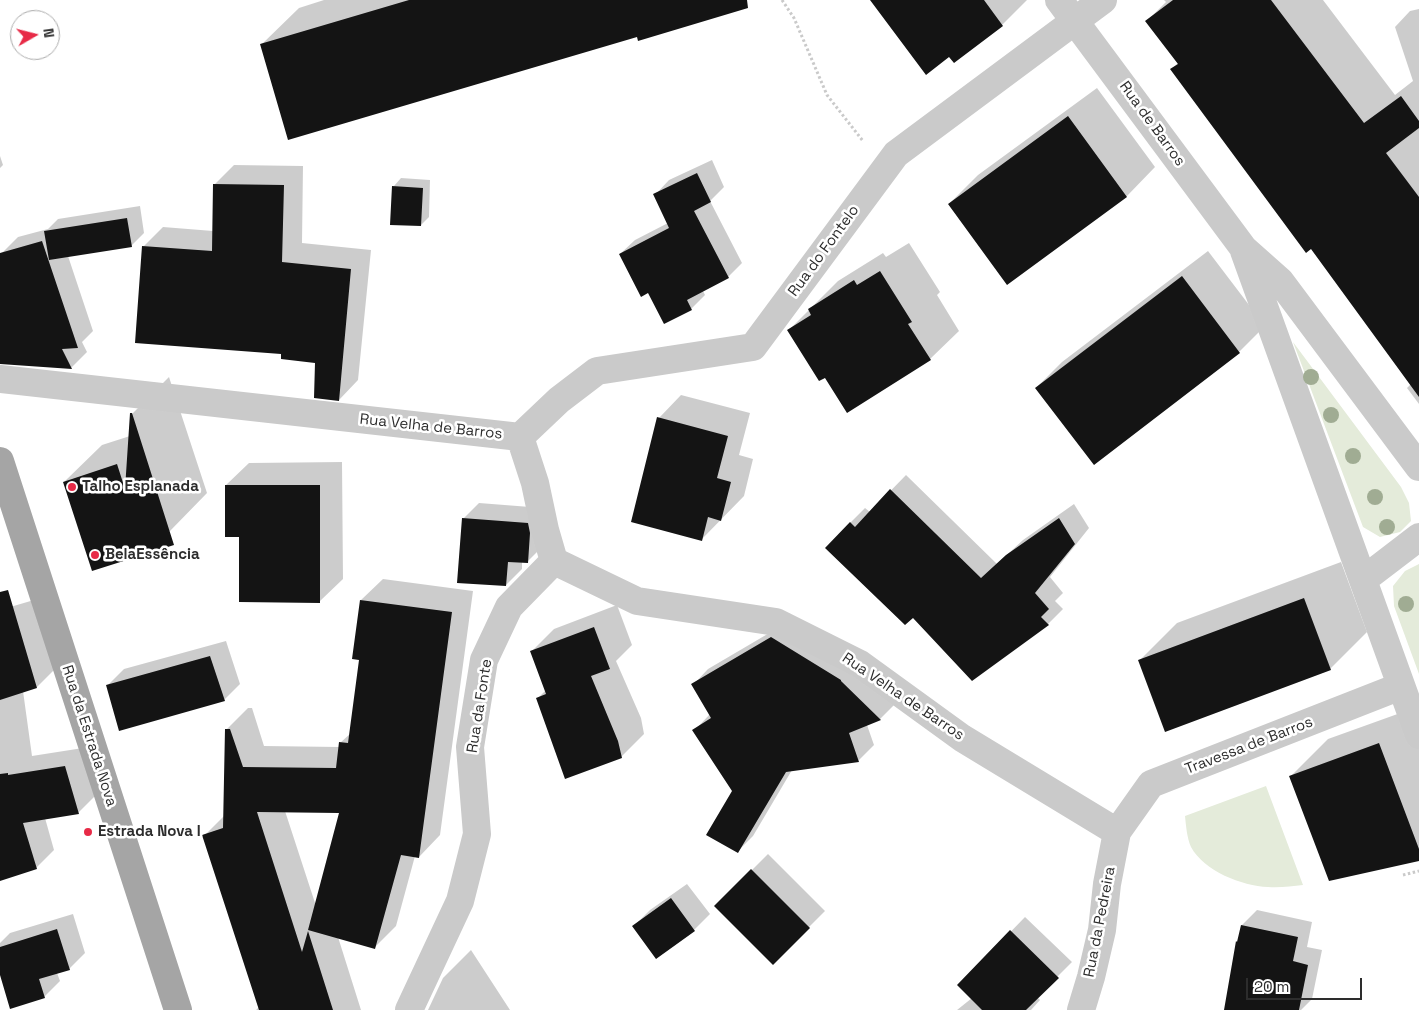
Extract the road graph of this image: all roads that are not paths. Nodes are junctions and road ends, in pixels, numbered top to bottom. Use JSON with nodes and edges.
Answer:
{"nodes":[{"id":1,"x":1059,"y":0,"type":"edge"},
{"id":2,"x":1103,"y":0,"type":"edge"},
{"id":3,"x":1075,"y":22,"type":"junction"},
{"id":4,"x":1244,"y":250,"type":"junction"},
{"id":5,"x":0,"y":379,"type":"edge"},
{"id":6,"x":520,"y":437,"type":"junction"},
{"id":7,"x":0,"y":461,"type":"edge"},
{"id":8,"x":1419,"y":467,"type":"edge"},
{"id":9,"x":1419,"y":537,"type":"edge"},
{"id":10,"x":554,"y":561,"type":"junction"},
{"id":11,"x":1363,"y":580,"type":"junction"},
{"id":12,"x":1401,"y":686,"type":"junction"},
{"id":13,"x":1419,"y":735,"type":"edge"},
{"id":14,"x":1117,"y":832,"type":"junction"},
{"id":15,"x":178,"y":1010,"type":"edge"},
{"id":16,"x":409,"y":1010,"type":"edge"},
{"id":17,"x":1081,"y":1010,"type":"edge"}],
"edges":[{"from":1,"to":3,"type":"street","name":"Rua de Barros"},
{"from":2,"to":3,"type":"street","name":"Rua do Fontelo"},
{"from":3,"to":4,"type":"street","name":"Rua de Barros"},
{"from":3,"to":6,"type":"street","name":"Rua do Fontelo"},
{"from":4,"to":8,"type":"street"},
{"from":4,"to":11,"type":"street"},
{"from":5,"to":6,"type":"street","name":"Rua Velha de Barros"},
{"from":6,"to":10,"type":"street","name":"Rua Velha de Barros"},
{"from":7,"to":15,"type":"main road","name":"Rua da Estrada Nova"},
{"from":9,"to":11,"type":"street"},
{"from":10,"to":14,"type":"street","name":"Rua Velha de Barros"},
{"from":10,"to":16,"type":"street","name":"Rua da Fonte"},
{"from":11,"to":12,"type":"street"},
{"from":12,"to":13,"type":"street"},
{"from":12,"to":14,"type":"street","name":"Travessa de Barros"},
{"from":14,"to":17,"type":"street","name":"Rua da Pedreira"}]}
